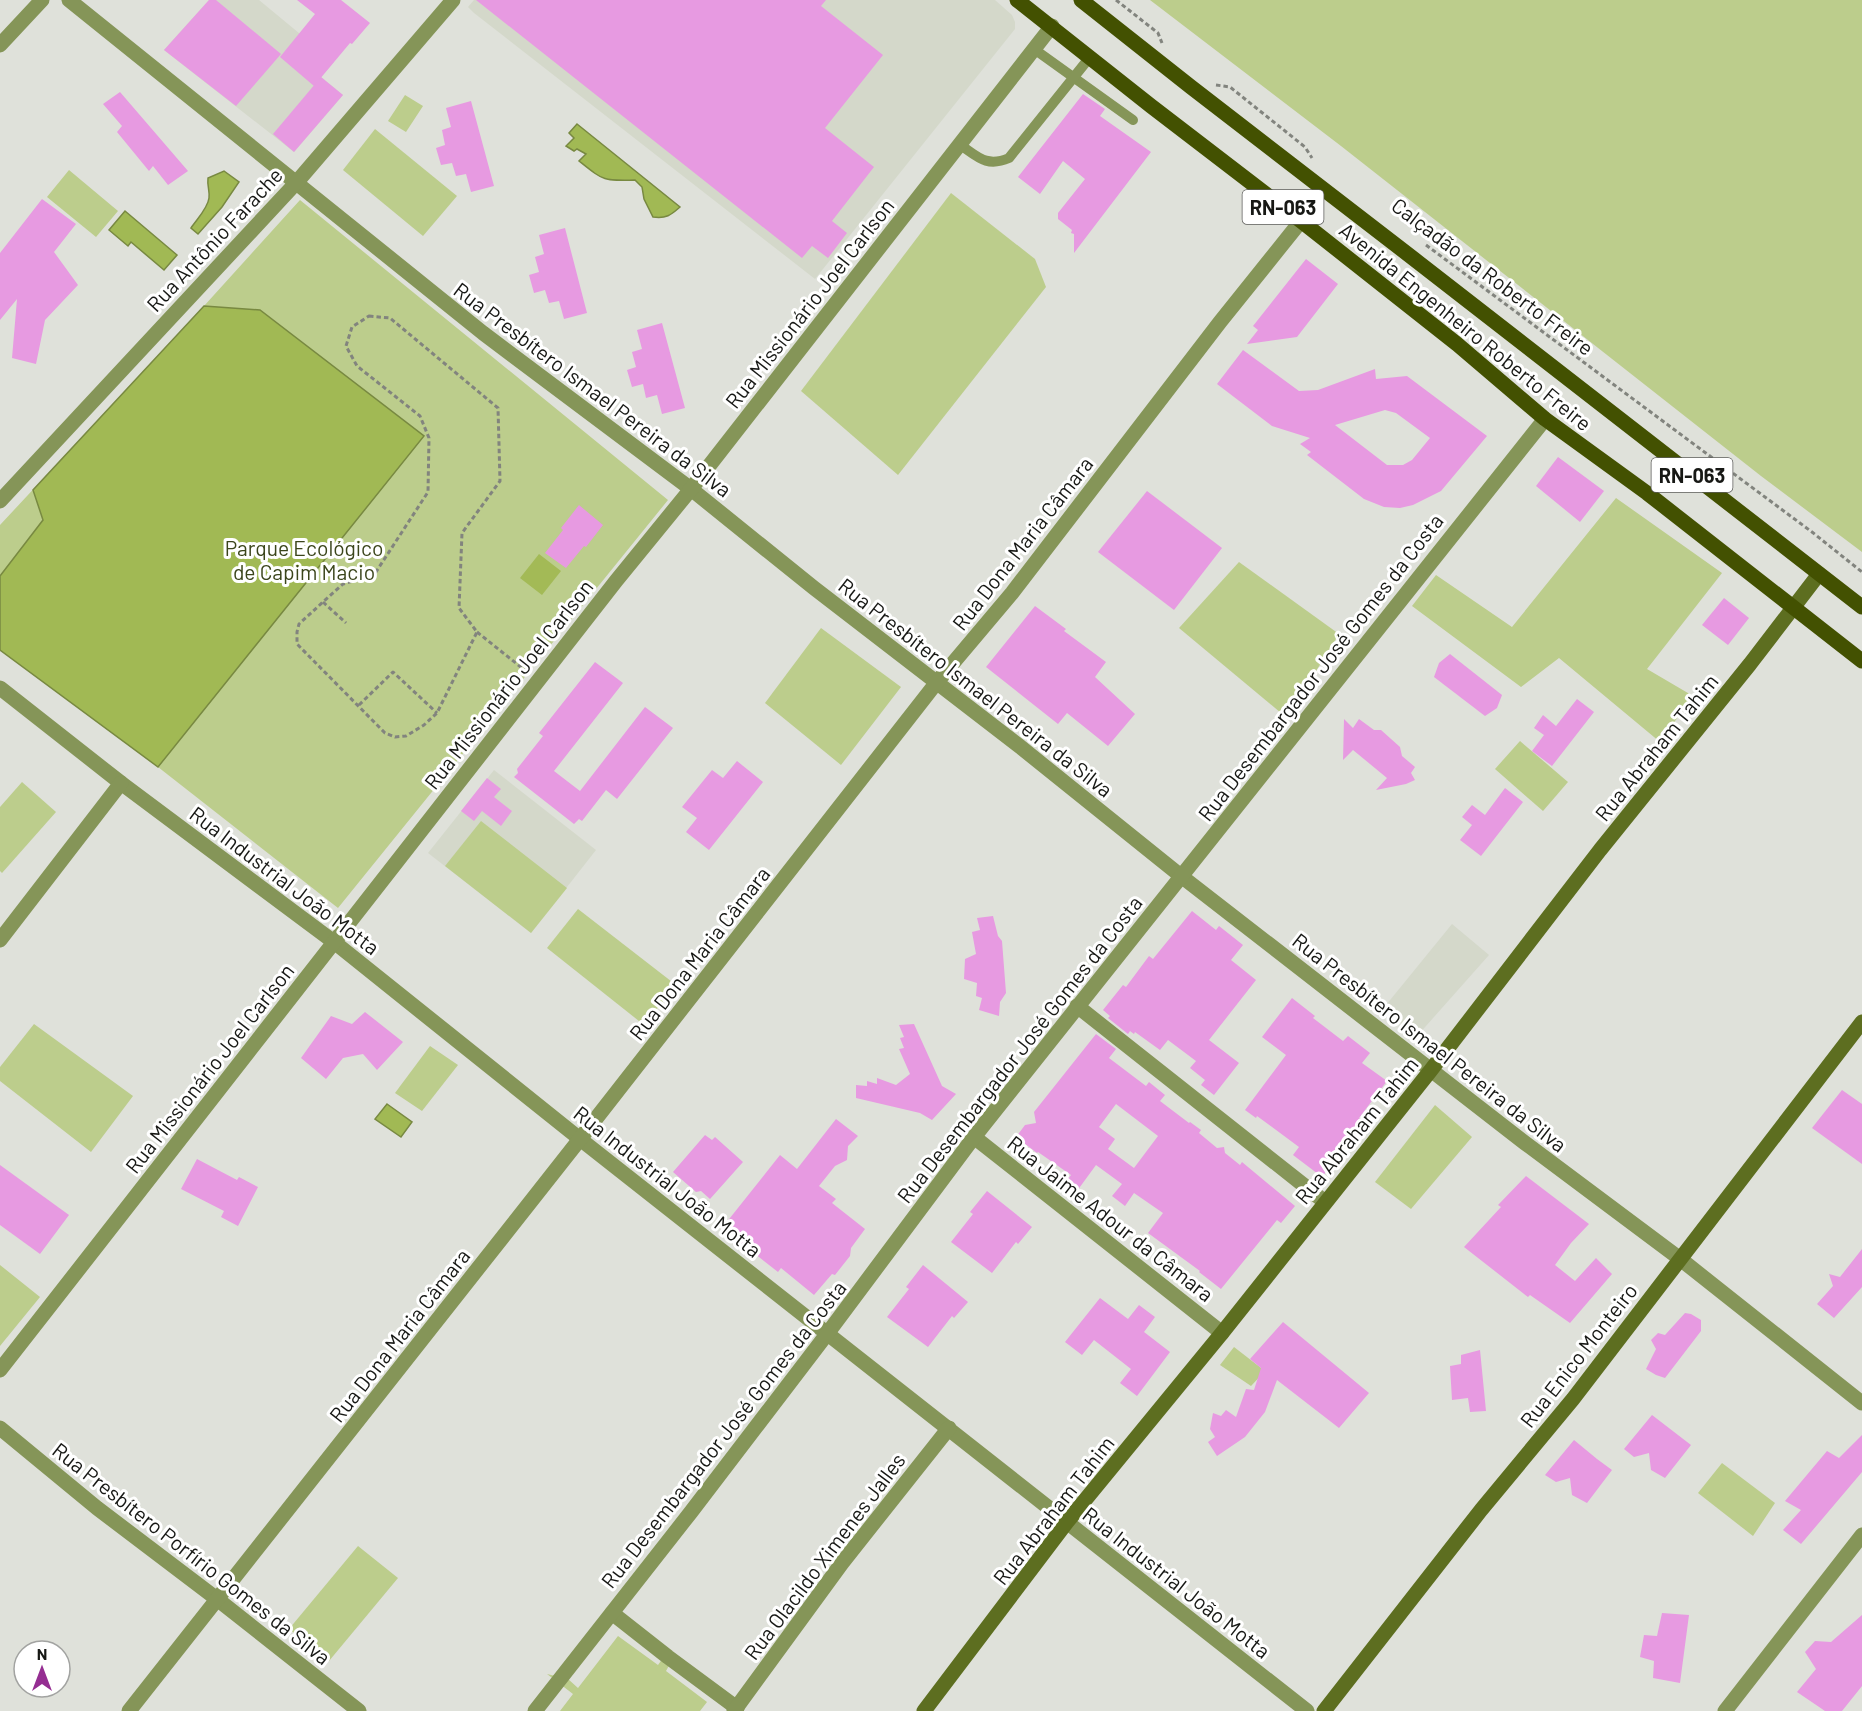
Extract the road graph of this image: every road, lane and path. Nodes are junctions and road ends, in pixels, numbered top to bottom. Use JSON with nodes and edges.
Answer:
{"nodes":[{"id":1,"x":42,"y":0,"type":"edge"},
{"id":2,"x":69,"y":0,"type":"edge"},
{"id":3,"x":453,"y":0,"type":"edge"},
{"id":4,"x":1017,"y":0,"type":"edge"},
{"id":5,"x":1081,"y":0,"type":"edge"},
{"id":6,"x":1116,"y":0,"type":"edge"},
{"id":7,"x":1052,"y":26,"type":"junction"},
{"id":8,"x":0,"y":45,"type":"edge"},
{"id":9,"x":1164,"y":47,"type":"dead end"},
{"id":10,"x":1034,"y":50,"type":"junction"},
{"id":11,"x":1090,"y":57,"type":"junction"},
{"id":12,"x":1073,"y":77,"type":"junction"},
{"id":13,"x":1214,"y":85,"type":"dead end"},
{"id":14,"x":1133,"y":120,"type":"dead end"},
{"id":15,"x":959,"y":144,"type":"junction"},
{"id":16,"x":1315,"y":163,"type":"dead end"},
{"id":17,"x":296,"y":183,"type":"junction"},
{"id":18,"x":1301,"y":221,"type":"junction"},
{"id":19,"x":1420,"y":241,"type":"dead end"},
{"id":20,"x":1545,"y":419,"type":"junction"},
{"id":21,"x":691,"y":489,"type":"junction"},
{"id":22,"x":0,"y":501,"type":"edge"},
{"id":23,"x":1862,"y":572,"type":"edge"},
{"id":24,"x":1819,"y":574,"type":"junction"},
{"id":25,"x":323,"y":602,"type":"junction"},
{"id":26,"x":1862,"y":607,"type":"edge"},
{"id":27,"x":1792,"y":608,"type":"junction"},
{"id":28,"x":346,"y":623,"type":"dead end"},
{"id":29,"x":477,"y":632,"type":"junction"},
{"id":30,"x":1862,"y":661,"type":"edge"},
{"id":31,"x":528,"y":672,"type":"dead end"},
{"id":32,"x":937,"y":682,"type":"junction"},
{"id":33,"x":0,"y":688,"type":"edge"},
{"id":34,"x":359,"y":705,"type":"junction"},
{"id":35,"x":437,"y":713,"type":"junction"},
{"id":36,"x":121,"y":783,"type":"junction"},
{"id":37,"x":1181,"y":876,"type":"junction"},
{"id":38,"x":0,"y":940,"type":"edge"},
{"id":39,"x":334,"y":942,"type":"junction"},
{"id":40,"x":1077,"y":1006,"type":"junction"},
{"id":41,"x":1862,"y":1022,"type":"edge"},
{"id":42,"x":1431,"y":1070,"type":"junction"},
{"id":43,"x":974,"y":1137,"type":"junction"},
{"id":44,"x":580,"y":1139,"type":"junction"},
{"id":45,"x":1325,"y":1202,"type":"junction"},
{"id":46,"x":1679,"y":1258,"type":"junction"},
{"id":47,"x":1222,"y":1333,"type":"junction"},
{"id":48,"x":827,"y":1334,"type":"junction"},
{"id":49,"x":0,"y":1370,"type":"edge"},
{"id":50,"x":1862,"y":1403,"type":"edge"},
{"id":51,"x":0,"y":1428,"type":"edge"},
{"id":52,"x":949,"y":1428,"type":"junction"},
{"id":53,"x":1067,"y":1522,"type":"junction"},
{"id":54,"x":1862,"y":1535,"type":"edge"},
{"id":55,"x":217,"y":1599,"type":"junction"},
{"id":56,"x":612,"y":1613,"type":"junction"},
{"id":57,"x":735,"y":1709,"type":"edge"},
{"id":58,"x":129,"y":1711,"type":"edge"},
{"id":59,"x":359,"y":1711,"type":"edge"},
{"id":60,"x":535,"y":1711,"type":"edge"},
{"id":61,"x":924,"y":1711,"type":"edge"},
{"id":62,"x":1306,"y":1711,"type":"edge"},
{"id":63,"x":1324,"y":1711,"type":"edge"},
{"id":64,"x":1725,"y":1711,"type":"edge"}],
"edges":[{"from":1,"to":8,"type":"street"},
{"from":2,"to":17,"type":"street","name":"Rua Presbítero Ismael Pereira da Silva"},
{"from":3,"to":17,"type":"street","name":"Rua Antônio Farache"},
{"from":4,"to":7,"type":"main road","name":"Avenida Engenheiro Roberto Freire","number":"RN-063"},
{"from":5,"to":24,"type":"main road","name":"Avenida Engenheiro Roberto Freire","number":"RN-063"},
{"from":6,"to":9,"type":"path"},
{"from":7,"to":10,"type":"street","name":"Rua Missionário Joel Carlson"},
{"from":7,"to":11,"type":"main road","name":"Avenida Engenheiro Roberto Freire","number":"RN-063"},
{"from":10,"to":12,"type":"lane"},
{"from":10,"to":15,"type":"street","name":"Rua Missionário Joel Carlson"},
{"from":11,"to":12,"type":"lane"},
{"from":11,"to":18,"type":"main road","name":"Avenida Engenheiro Roberto Freire","number":"RN-063"},
{"from":12,"to":14,"type":"lane"},
{"from":12,"to":15,"type":"lane"},
{"from":13,"to":16,"type":"path"},
{"from":15,"to":21,"type":"street","name":"Rua Missionário Joel Carlson"},
{"from":17,"to":21,"type":"street","name":"Rua Presbítero Ismael Pereira da Silva"},
{"from":17,"to":22,"type":"street","name":"Rua Antônio Farache"},
{"from":18,"to":20,"type":"main road","name":"Avenida Engenheiro Roberto Freire","number":"RN-063"},
{"from":18,"to":32,"type":"street","name":"Rua Dona Maria Câmara"},
{"from":19,"to":23,"type":"path","name":"Calçadão da Roberto Freire"},
{"from":20,"to":27,"type":"main road","name":"Avenida Engenheiro Roberto Freire","number":"RN-063"},
{"from":20,"to":37,"type":"street","name":"Rua Desembargador José Gomes da Costa"},
{"from":21,"to":32,"type":"street","name":"Rua Presbítero Ismael Pereira da Silva"},
{"from":21,"to":39,"type":"street","name":"Rua Missionário Joel Carlson"},
{"from":24,"to":26,"type":"main road","name":"Avenida Engenheiro Roberto Freire","number":"RN-063"},
{"from":24,"to":27,"type":"main road","name":"Rua Abraham Tahim"},
{"from":25,"to":28,"type":"path"},
{"from":25,"to":29,"type":"path"},
{"from":25,"to":34,"type":"path"},
{"from":27,"to":30,"type":"main road","name":"Avenida Engenheiro Roberto Freire","number":"RN-063"},
{"from":27,"to":42,"type":"main road","name":"Rua Abraham Tahim"},
{"from":29,"to":31,"type":"path"},
{"from":29,"to":35,"type":"path"},
{"from":32,"to":37,"type":"street","name":"Rua Presbítero Ismael Pereira da Silva"},
{"from":32,"to":44,"type":"street","name":"Rua Dona Maria Câmara"},
{"from":33,"to":36,"type":"street","name":"Rua Industrial João Motta"},
{"from":34,"to":35,"type":"path"},
{"from":34,"to":35,"type":"path"},
{"from":36,"to":38,"type":"street"},
{"from":36,"to":39,"type":"street","name":"Rua Industrial João Motta"},
{"from":37,"to":40,"type":"street","name":"Rua Desembargador José Gomes da Costa"},
{"from":37,"to":42,"type":"street","name":"Rua Presbítero Ismael Pereira da Silva"},
{"from":39,"to":44,"type":"street","name":"Rua Industrial João Motta"},
{"from":39,"to":49,"type":"street","name":"Rua Missionário Joel Carlson"},
{"from":40,"to":43,"type":"street","name":"Rua Desembargador José Gomes da Costa"},
{"from":40,"to":45,"type":"street"},
{"from":41,"to":46,"type":"main road","name":"Rua Enico Monteiro"},
{"from":42,"to":45,"type":"main road","name":"Rua Abraham Tahim"},
{"from":42,"to":46,"type":"street","name":"Rua Presbítero Ismael Pereira da Silva"},
{"from":43,"to":47,"type":"street","name":"Rua Jaime Adour da Câmara"},
{"from":43,"to":48,"type":"street","name":"Rua Desembargador José Gomes da Costa"},
{"from":44,"to":48,"type":"street","name":"Rua Industrial João Motta"},
{"from":44,"to":55,"type":"street","name":"Rua Dona Maria Câmara"},
{"from":45,"to":47,"type":"main road","name":"Rua Abraham Tahim"},
{"from":46,"to":50,"type":"street","name":"Rua Presbítero Ismael Pereira da Silva"},
{"from":46,"to":63,"type":"main road","name":"Rua Enico Monteiro"},
{"from":47,"to":53,"type":"main road","name":"Rua Abraham Tahim"},
{"from":48,"to":52,"type":"street","name":"Rua Industrial João Motta"},
{"from":48,"to":56,"type":"street","name":"Rua Desembargador José Gomes da Costa"},
{"from":51,"to":55,"type":"street","name":"Rua Presbítero Porfírio Gomes da Silva"},
{"from":52,"to":53,"type":"street","name":"Rua Industrial João Motta"},
{"from":52,"to":57,"type":"street","name":"Rua Olacildo Ximenes Jalles"},
{"from":53,"to":61,"type":"main road","name":"Rua Abraham Tahim"},
{"from":53,"to":62,"type":"street","name":"Rua Industrial João Motta"},
{"from":54,"to":64,"type":"street"},
{"from":55,"to":58,"type":"street","name":"Rua Dona Maria Câmara"},
{"from":55,"to":59,"type":"street","name":"Rua Presbítero Porfírio Gomes da Silva"},
{"from":56,"to":57,"type":"street"},
{"from":56,"to":60,"type":"street","name":"Rua Desembargador José Gomes da Costa"}]}
